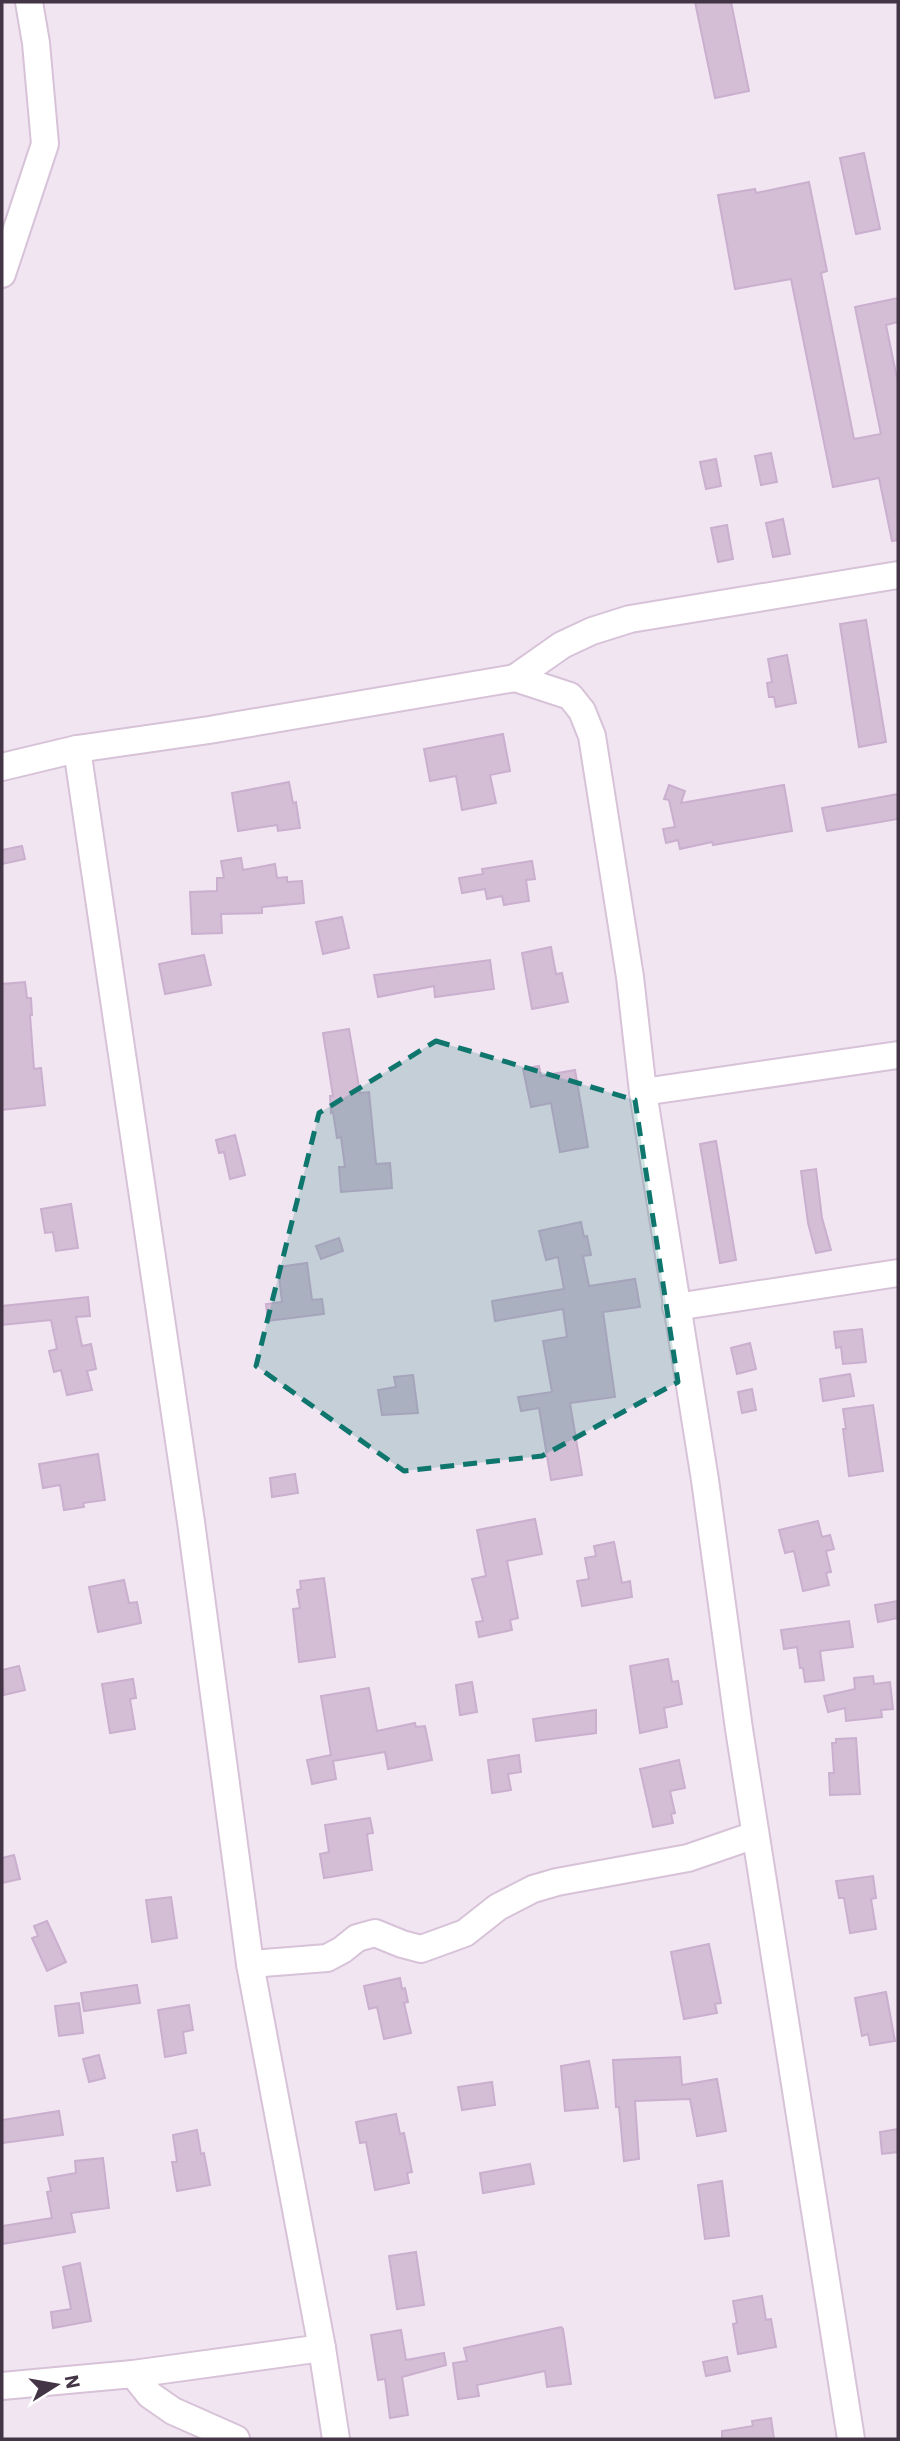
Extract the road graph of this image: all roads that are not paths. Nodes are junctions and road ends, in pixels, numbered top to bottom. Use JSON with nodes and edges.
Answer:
{"nodes":[{"id":1,"x":29,"y":2,"type":"edge"},
{"id":2,"x":2,"y":274,"type":"edge"},
{"id":3,"x":898,"y":575,"type":"edge"},
{"id":4,"x":515,"y":678,"type":"junction"},
{"id":5,"x":77,"y":748,"type":"junction"},
{"id":6,"x":2,"y":767,"type":"edge"},
{"id":7,"x":898,"y":1055,"type":"edge"},
{"id":8,"x":643,"y":1092,"type":"junction"},
{"id":9,"x":898,"y":1273,"type":"edge"},
{"id":10,"x":676,"y":1307,"type":"junction"},
{"id":11,"x":755,"y":1835,"type":"junction"},
{"id":12,"x":250,"y":1964,"type":"junction"},
{"id":13,"x":323,"y":2348,"type":"junction"},
{"id":14,"x":133,"y":2374,"type":"junction"},
{"id":15,"x":2,"y":2386,"type":"edge"},
{"id":16,"x":236,"y":2439,"type":"edge"},
{"id":17,"x":336,"y":2439,"type":"edge"},
{"id":18,"x":851,"y":2439,"type":"edge"}],
"edges":[{"from":1,"to":2,"type":"street"},
{"from":3,"to":4,"type":"street"},
{"from":4,"to":5,"type":"street"},
{"from":4,"to":8,"type":"street"},
{"from":5,"to":6,"type":"street"},
{"from":5,"to":12,"type":"street"},
{"from":7,"to":8,"type":"street"},
{"from":8,"to":10,"type":"street"},
{"from":9,"to":10,"type":"street"},
{"from":10,"to":11,"type":"street"},
{"from":11,"to":12,"type":"street"},
{"from":11,"to":18,"type":"street"},
{"from":12,"to":13,"type":"street"},
{"from":13,"to":14,"type":"street"},
{"from":13,"to":17,"type":"street"},
{"from":14,"to":15,"type":"street"},
{"from":14,"to":16,"type":"street"}]}
